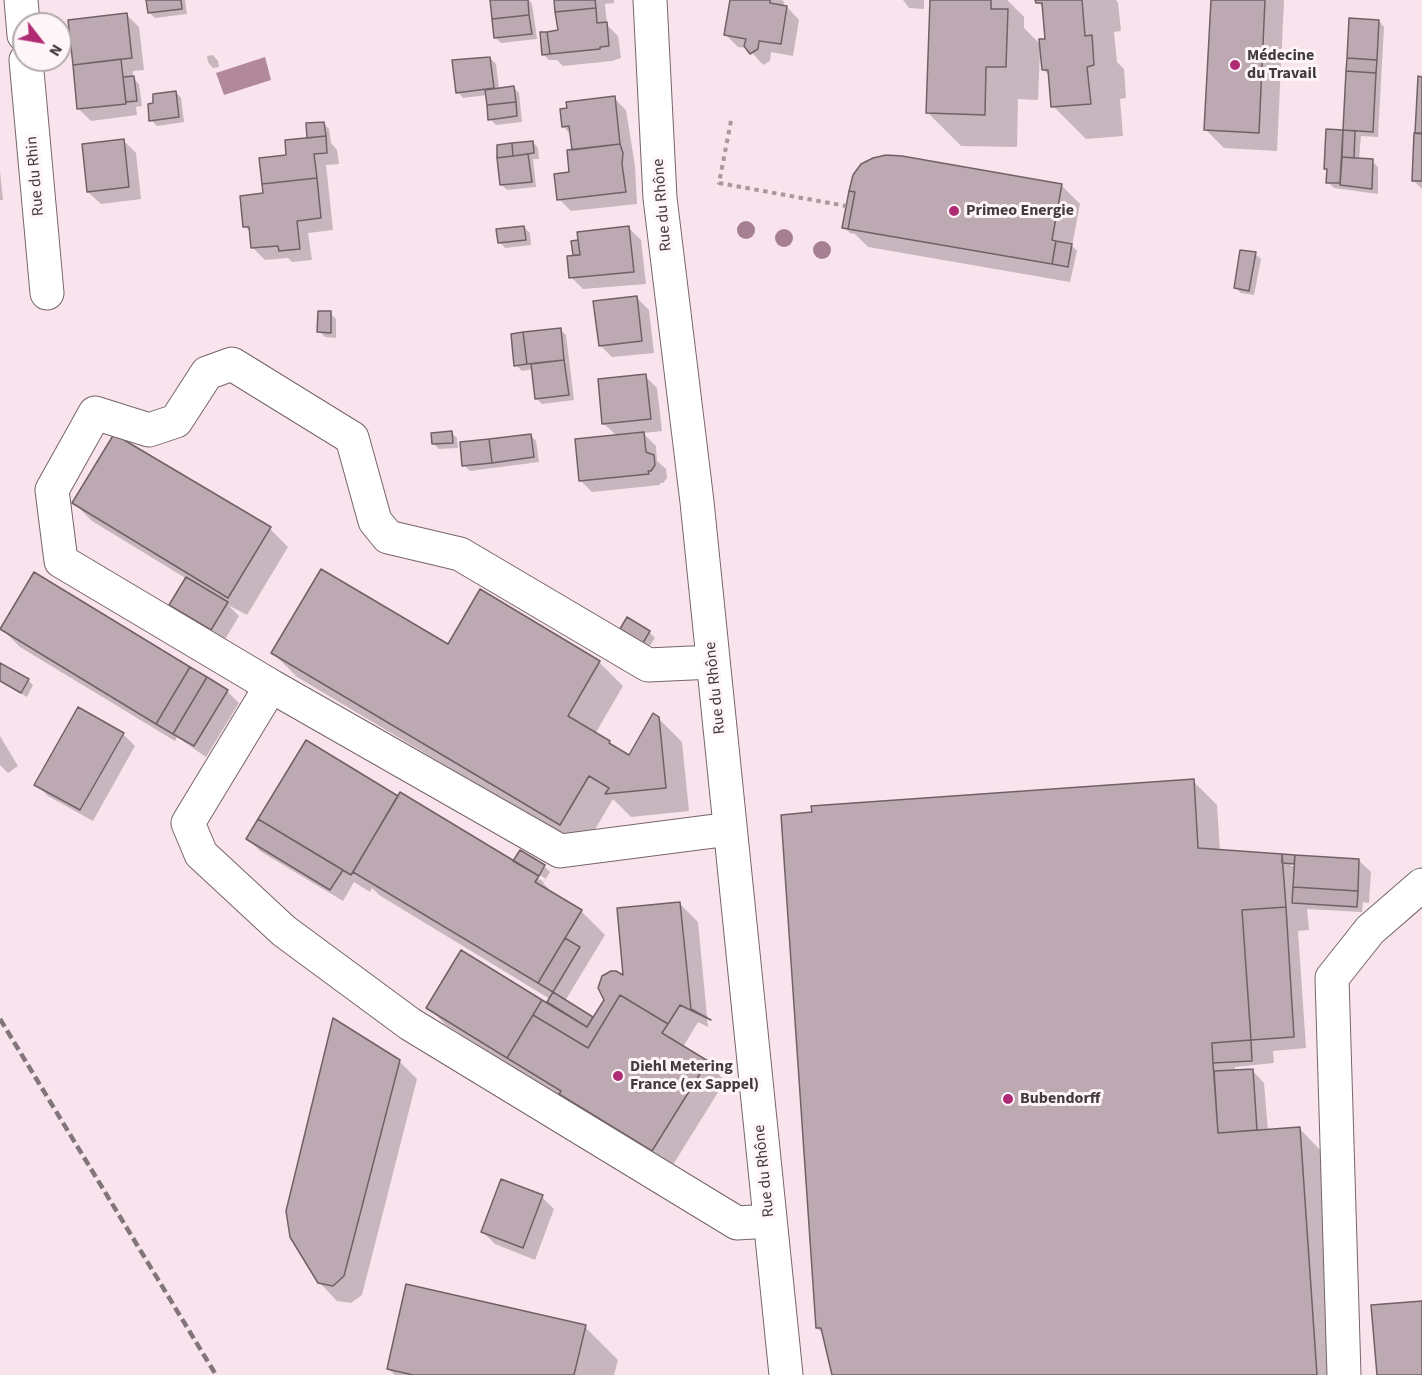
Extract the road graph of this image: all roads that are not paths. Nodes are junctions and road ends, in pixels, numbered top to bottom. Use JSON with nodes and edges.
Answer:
{"nodes":[{"id":1,"x":650,"y":0,"type":"edge"},
{"id":2,"x":27,"y":72,"type":"edge"},
{"id":3,"x":47,"y":293,"type":"dead end"},
{"id":4,"x":713,"y":662,"type":"junction"},
{"id":5,"x":271,"y":686,"type":"junction"},
{"id":6,"x":730,"y":829,"type":"junction"},
{"id":7,"x":1422,"y":885,"type":"edge"},
{"id":8,"x":770,"y":1221,"type":"junction"},
{"id":9,"x":786,"y":1375,"type":"edge"},
{"id":10,"x":1344,"y":1375,"type":"edge"}],
"edges":[{"from":1,"to":4,"type":"street","name":"Rue du Rhône"},
{"from":2,"to":3,"type":"street","name":"Rue du Rhin"},
{"from":4,"to":5,"type":"street"},
{"from":4,"to":6,"type":"street","name":"Rue du Rhône"},
{"from":5,"to":6,"type":"street"},
{"from":5,"to":8,"type":"street"},
{"from":6,"to":8,"type":"street","name":"Rue du Rhône"},
{"from":7,"to":10,"type":"street"},
{"from":8,"to":9,"type":"street","name":"Rue du Rhône"}]}
